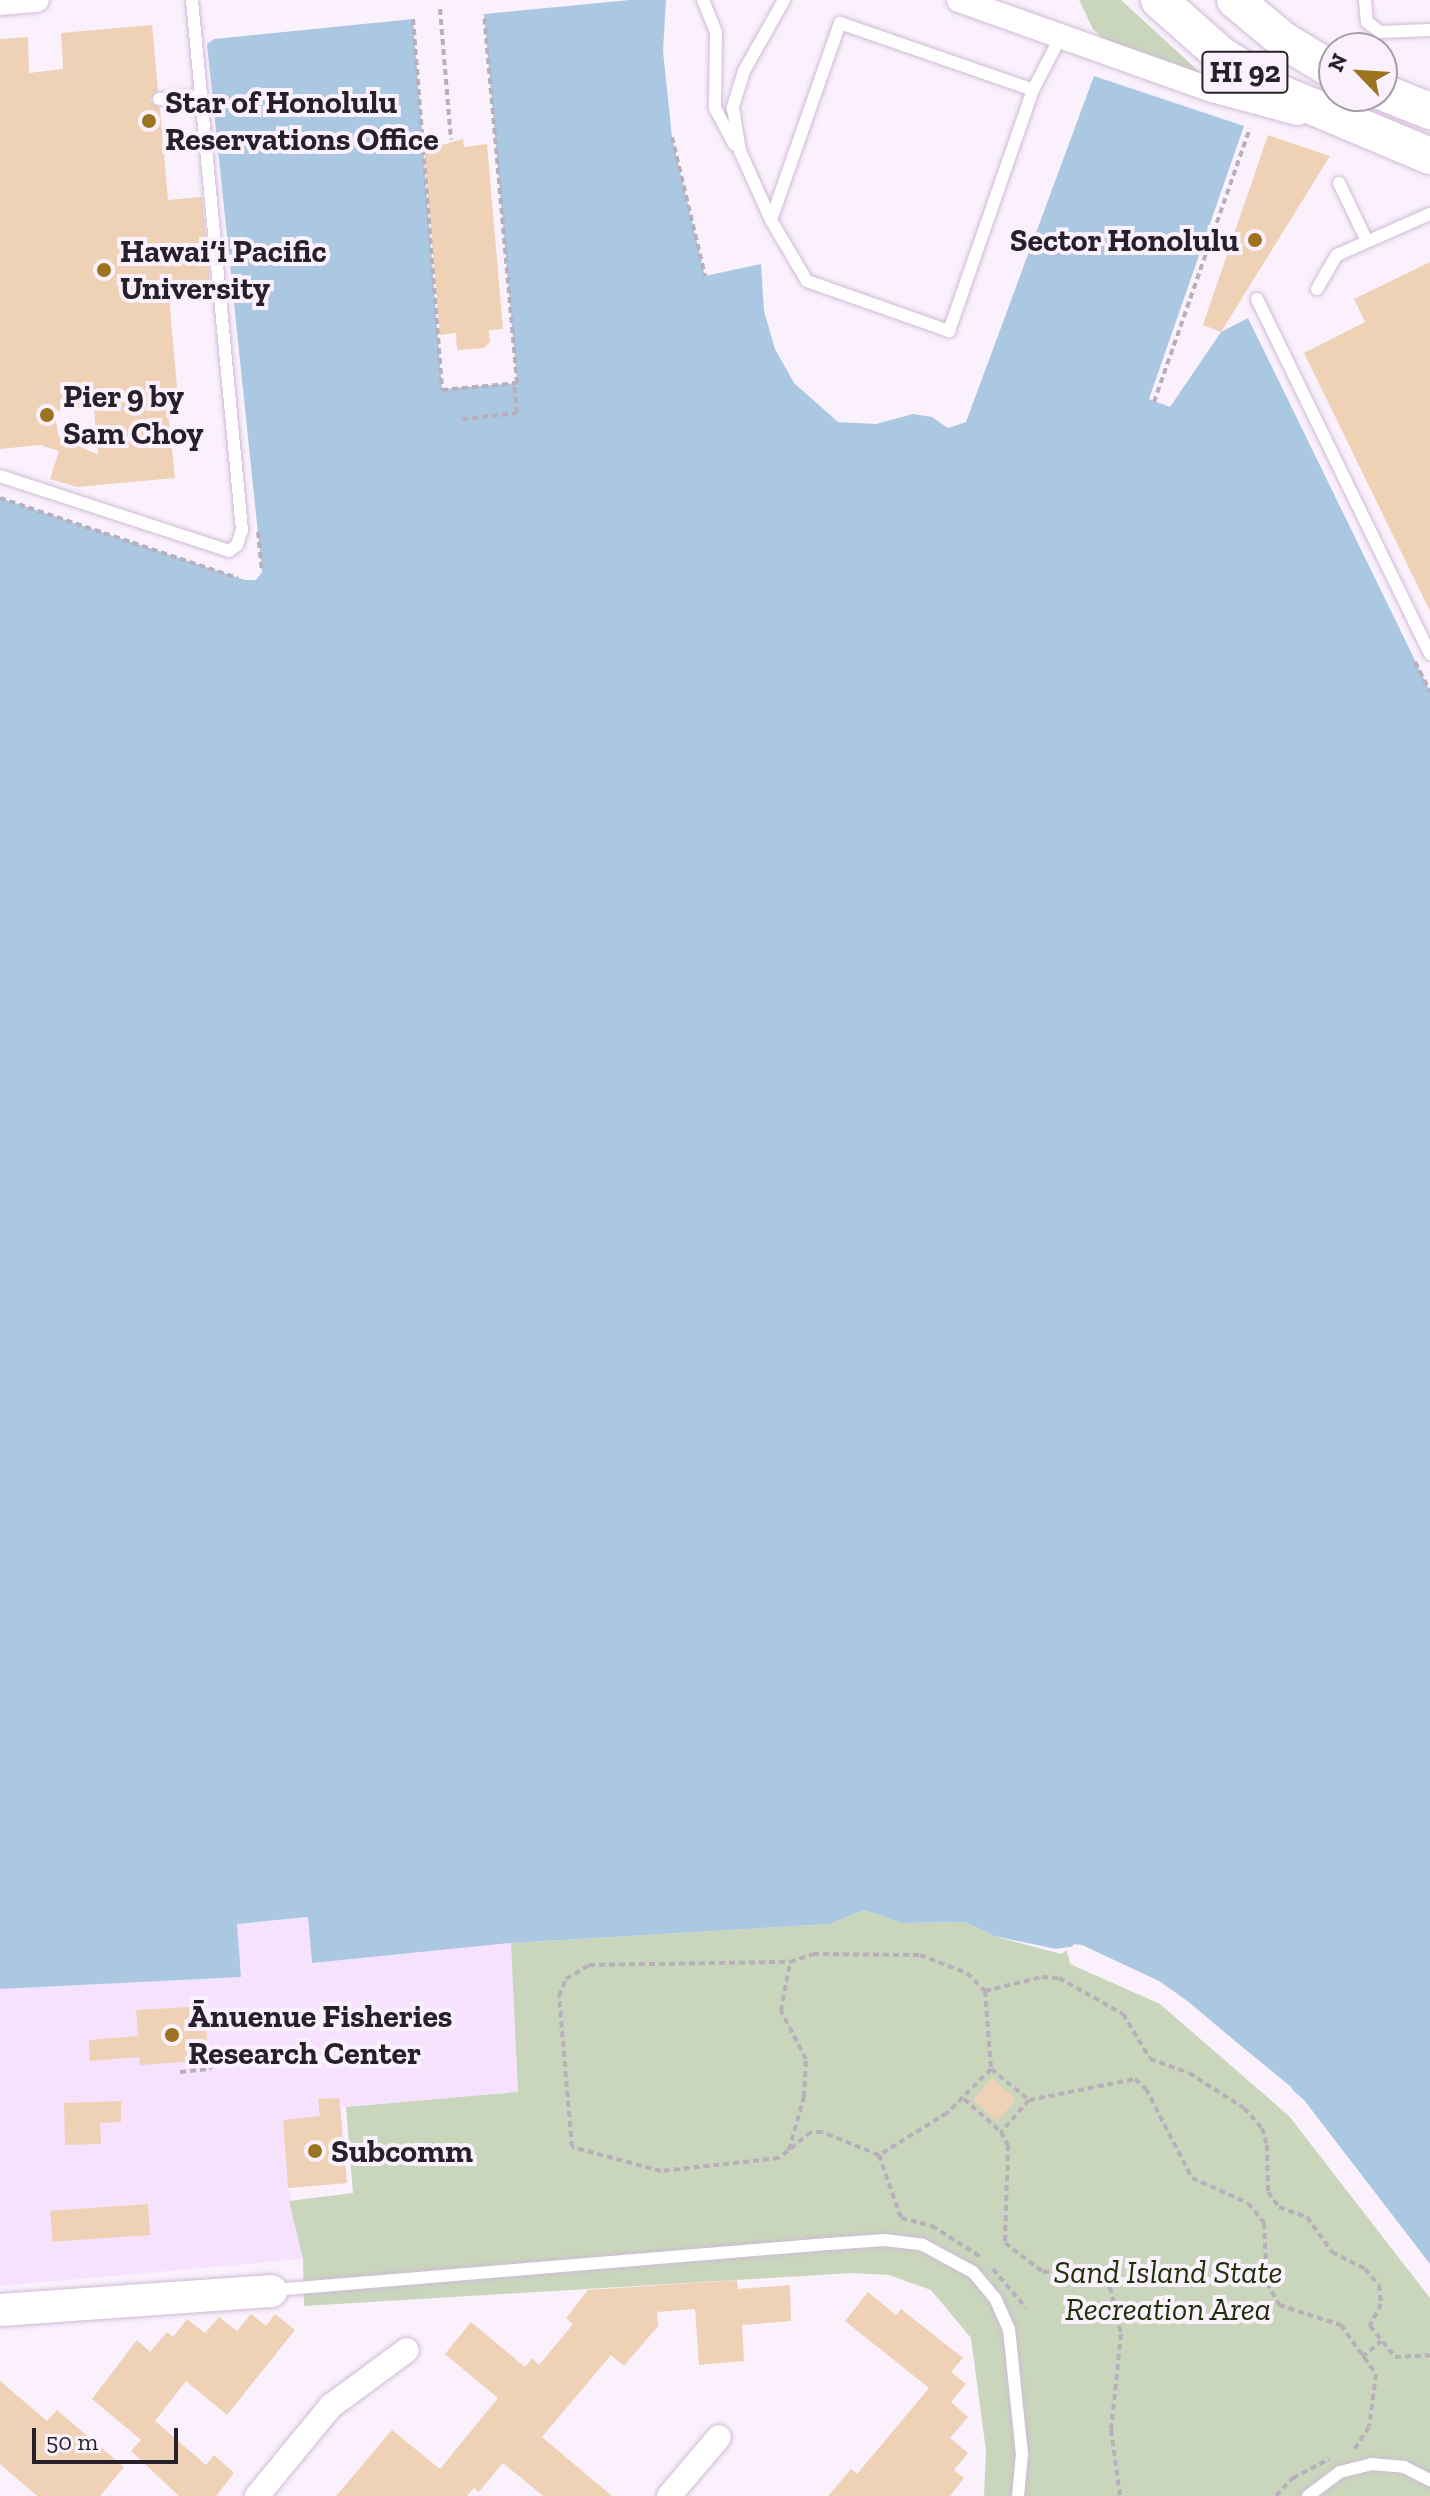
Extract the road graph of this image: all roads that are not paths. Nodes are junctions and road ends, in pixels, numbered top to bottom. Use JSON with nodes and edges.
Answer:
{"nodes":[{"id":1,"x":37,"y":0,"type":"edge"},
{"id":2,"x":192,"y":0,"type":"edge"},
{"id":3,"x":703,"y":0,"type":"edge"},
{"id":4,"x":784,"y":0,"type":"edge"},
{"id":5,"x":959,"y":0,"type":"edge"},
{"id":6,"x":1159,"y":0,"type":"edge"},
{"id":7,"x":1235,"y":0,"type":"edge"},
{"id":8,"x":1365,"y":0,"type":"edge"},
{"id":9,"x":0,"y":3,"type":"edge"},
{"id":10,"x":1430,"y":30,"type":"edge"},
{"id":11,"x":1061,"y":36,"type":"junction"},
{"id":12,"x":1318,"y":61,"type":"edge"},
{"id":13,"x":1033,"y":90,"type":"junction"},
{"id":14,"x":201,"y":97,"type":"junction"},
{"id":15,"x":1398,"y":98,"type":"edge"},
{"id":16,"x":159,"y":99,"type":"dead end"},
{"id":17,"x":1430,"y":111,"type":"edge"},
{"id":18,"x":1344,"y":124,"type":"junction"},
{"id":19,"x":740,"y":151,"type":"junction"},
{"id":20,"x":1430,"y":156,"type":"edge"},
{"id":21,"x":1339,"y":183,"type":"dead end"},
{"id":22,"x":1430,"y":214,"type":"edge"},
{"id":23,"x":771,"y":220,"type":"junction"},
{"id":24,"x":1366,"y":239,"type":"junction"},
{"id":25,"x":1317,"y":289,"type":"dead end"},
{"id":26,"x":1257,"y":299,"type":"dead end"},
{"id":27,"x":0,"y":476,"type":"edge"},
{"id":28,"x":1430,"y":654,"type":"edge"},
{"id":29,"x":271,"y":2291,"type":"joint"},
{"id":30,"x":0,"y":2310,"type":"edge"},
{"id":31,"x":407,"y":2350,"type":"dead end"},
{"id":32,"x":719,"y":2437,"type":"dead end"},
{"id":33,"x":1430,"y":2480,"type":"edge"},
{"id":34,"x":257,"y":2496,"type":"edge"},
{"id":35,"x":669,"y":2496,"type":"edge"},
{"id":36,"x":1018,"y":2496,"type":"edge"},
{"id":37,"x":1308,"y":2496,"type":"edge"}],
"edges":[{"from":1,"to":9,"type":"street"},
{"from":2,"to":14,"type":"lane"},
{"from":3,"to":19,"type":"lane"},
{"from":4,"to":19,"type":"lane"},
{"from":5,"to":11,"type":"street"},
{"from":6,"to":18,"type":"main road","number":"HI 92"},
{"from":7,"to":12,"type":"main road","number":"HI 92"},
{"from":8,"to":10,"type":"lane"},
{"from":11,"to":13,"type":"lane"},
{"from":11,"to":18,"type":"street"},
{"from":13,"to":23,"type":"lane"},
{"from":13,"to":23,"type":"lane"},
{"from":14,"to":16,"type":"lane"},
{"from":14,"to":27,"type":"lane"},
{"from":15,"to":17,"type":"main road"},
{"from":18,"to":20,"type":"main road","number":"HI 92"},
{"from":19,"to":23,"type":"lane"},
{"from":21,"to":24,"type":"lane"},
{"from":22,"to":24,"type":"lane"},
{"from":24,"to":25,"type":"lane"},
{"from":26,"to":28,"type":"lane"},
{"from":29,"to":30,"type":"street"},
{"from":29,"to":36,"type":"lane"},
{"from":31,"to":34,"type":"street"},
{"from":32,"to":35,"type":"street"},
{"from":33,"to":37,"type":"lane"}]}
